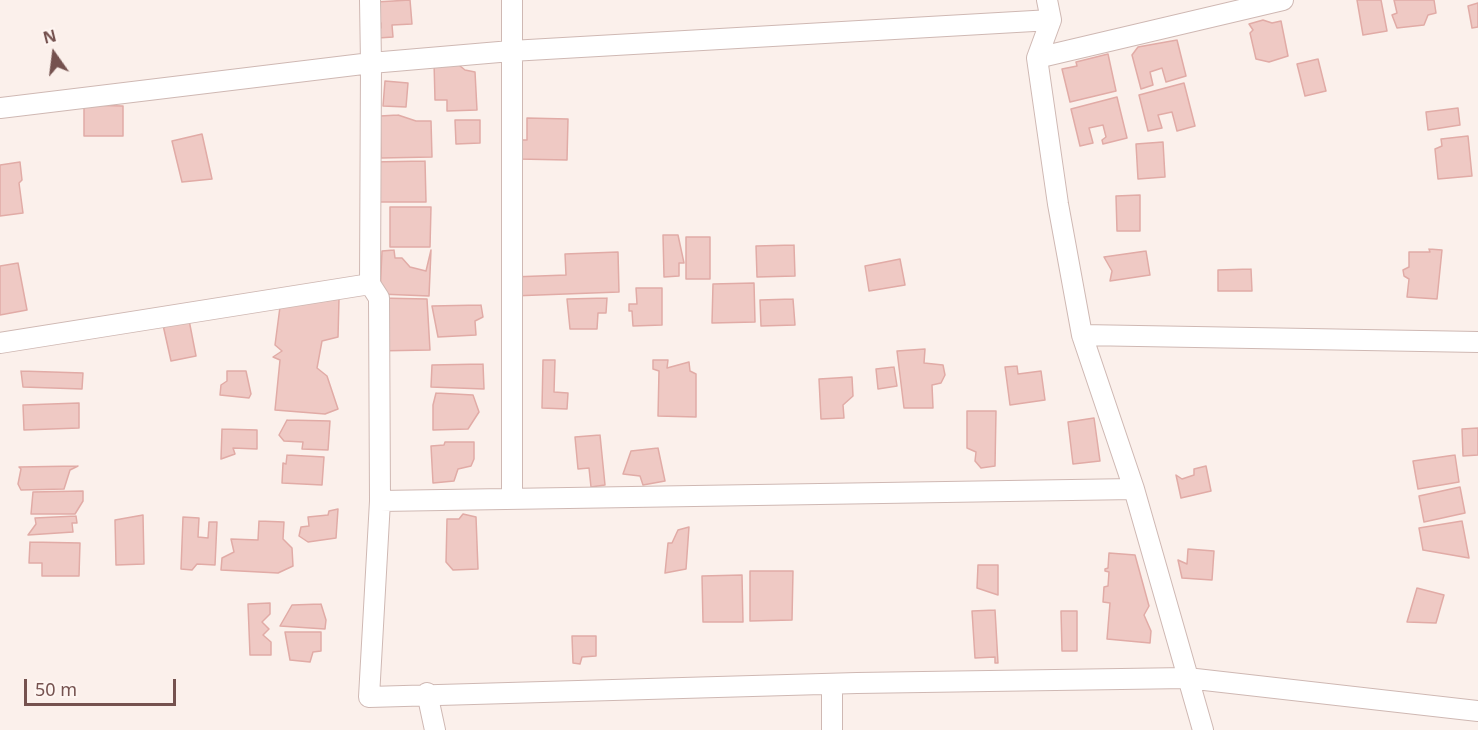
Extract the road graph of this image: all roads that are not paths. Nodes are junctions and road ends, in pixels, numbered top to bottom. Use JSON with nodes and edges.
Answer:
{"nodes":[{"id":1,"x":370,"y":0,"type":"edge"},
{"id":2,"x":512,"y":0,"type":"edge"},
{"id":3,"x":1047,"y":0,"type":"edge"},
{"id":4,"x":1283,"y":0,"type":"edge"},
{"id":5,"x":1051,"y":20,"type":"junction"},
{"id":6,"x":512,"y":51,"type":"junction"},
{"id":7,"x":1037,"y":58,"type":"junction"},
{"id":8,"x":371,"y":63,"type":"junction"},
{"id":9,"x":0,"y":108,"type":"edge"},
{"id":10,"x":370,"y":284,"type":"junction"},
{"id":11,"x":1082,"y":335,"type":"junction"},
{"id":12,"x":1478,"y":342,"type":"edge"},
{"id":13,"x":0,"y":343,"type":"edge"},
{"id":14,"x":1134,"y":489,"type":"junction"},
{"id":15,"x":512,"y":498,"type":"junction"},
{"id":16,"x":380,"y":501,"type":"junction"},
{"id":17,"x":1187,"y":678,"type":"junction"},
{"id":18,"x":832,"y":684,"type":"junction"},
{"id":19,"x":427,"y":693,"type":"junction"},
{"id":20,"x":1478,"y":711,"type":"edge"},
{"id":21,"x":435,"y":730,"type":"edge"},
{"id":22,"x":832,"y":730,"type":"edge"},
{"id":23,"x":1203,"y":730,"type":"edge"}],
"edges":[{"from":1,"to":8,"type":"street"},
{"from":2,"to":6,"type":"street"},
{"from":3,"to":5,"type":"street"},
{"from":4,"to":7,"type":"street"},
{"from":5,"to":6,"type":"street"},
{"from":5,"to":7,"type":"street"},
{"from":6,"to":8,"type":"street"},
{"from":6,"to":15,"type":"street"},
{"from":7,"to":11,"type":"street"},
{"from":8,"to":9,"type":"street"},
{"from":8,"to":10,"type":"street"},
{"from":10,"to":13,"type":"street"},
{"from":10,"to":16,"type":"street"},
{"from":11,"to":12,"type":"street"},
{"from":11,"to":14,"type":"street"},
{"from":14,"to":15,"type":"street"},
{"from":14,"to":17,"type":"street"},
{"from":15,"to":16,"type":"street"},
{"from":16,"to":19,"type":"street"},
{"from":17,"to":18,"type":"street"},
{"from":17,"to":20,"type":"street"},
{"from":17,"to":23,"type":"street"},
{"from":18,"to":19,"type":"street"},
{"from":18,"to":22,"type":"street"},
{"from":19,"to":21,"type":"street"}]}
